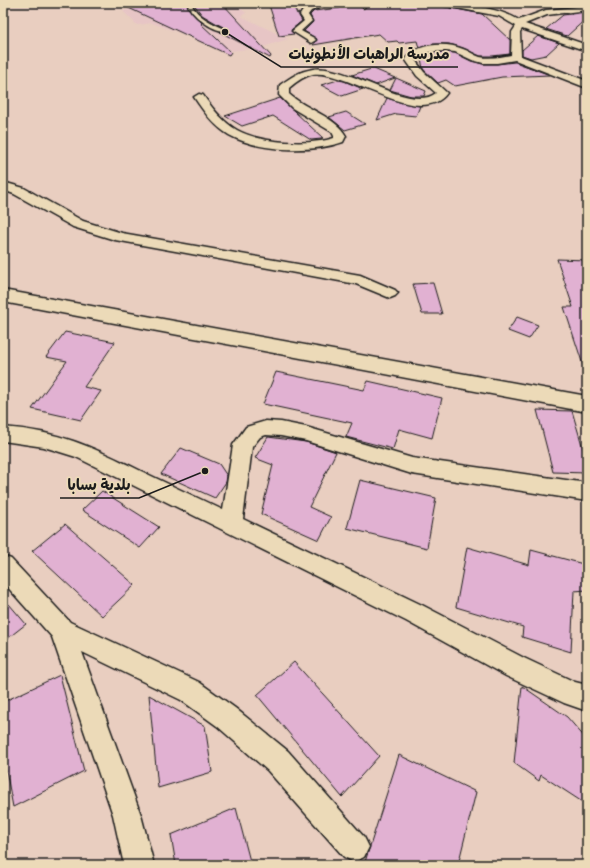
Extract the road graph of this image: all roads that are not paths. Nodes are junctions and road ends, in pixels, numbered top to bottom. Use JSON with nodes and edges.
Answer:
{"nodes":[{"id":1,"x":189,"y":3,"type":"edge"},
{"id":2,"x":326,"y":3,"type":"edge"},
{"id":3,"x":441,"y":3,"type":"edge"},
{"id":4,"x":454,"y":4,"type":"edge"},
{"id":5,"x":587,"y":8,"type":"edge"},
{"id":6,"x":520,"y":24,"type":"junction"},
{"id":7,"x":223,"y":30,"type":"dead end"},
{"id":8,"x":311,"y":40,"type":"dead end"},
{"id":9,"x":587,"y":48,"type":"edge"},
{"id":10,"x":516,"y":57,"type":"junction"},
{"id":11,"x":587,"y":85,"type":"edge"},
{"id":12,"x":199,"y":97,"type":"dead end"},
{"id":13,"x":3,"y":186,"type":"edge"},
{"id":14,"x":390,"y":294,"type":"dead end"},
{"id":15,"x":3,"y":296,"type":"edge"},
{"id":16,"x":587,"y":404,"type":"edge"},
{"id":17,"x":3,"y":434,"type":"edge"},
{"id":18,"x":587,"y":492,"type":"edge"},
{"id":19,"x":232,"y":524,"type":"junction"},
{"id":20,"x":3,"y":566,"type":"edge"},
{"id":21,"x":62,"y":630,"type":"junction"},
{"id":22,"x":587,"y":698,"type":"edge"},
{"id":23,"x":354,"y":848,"type":"dead end"},
{"id":24,"x":140,"y":865,"type":"edge"}],
"edges":[{"from":1,"to":7,"type":"lane"},
{"from":2,"to":8,"type":"street"},
{"from":3,"to":4,"type":"street"},
{"from":4,"to":6,"type":"street"},
{"from":5,"to":6,"type":"street"},
{"from":6,"to":9,"type":"street"},
{"from":6,"to":10,"type":"street"},
{"from":10,"to":11,"type":"street"},
{"from":10,"to":12,"type":"street"},
{"from":13,"to":14,"type":"street"},
{"from":15,"to":16,"type":"street"},
{"from":17,"to":19,"type":"street"},
{"from":18,"to":19,"type":"street"},
{"from":19,"to":22,"type":"street"},
{"from":20,"to":21,"type":"street"},
{"from":21,"to":23,"type":"street"},
{"from":21,"to":24,"type":"street"}]}
